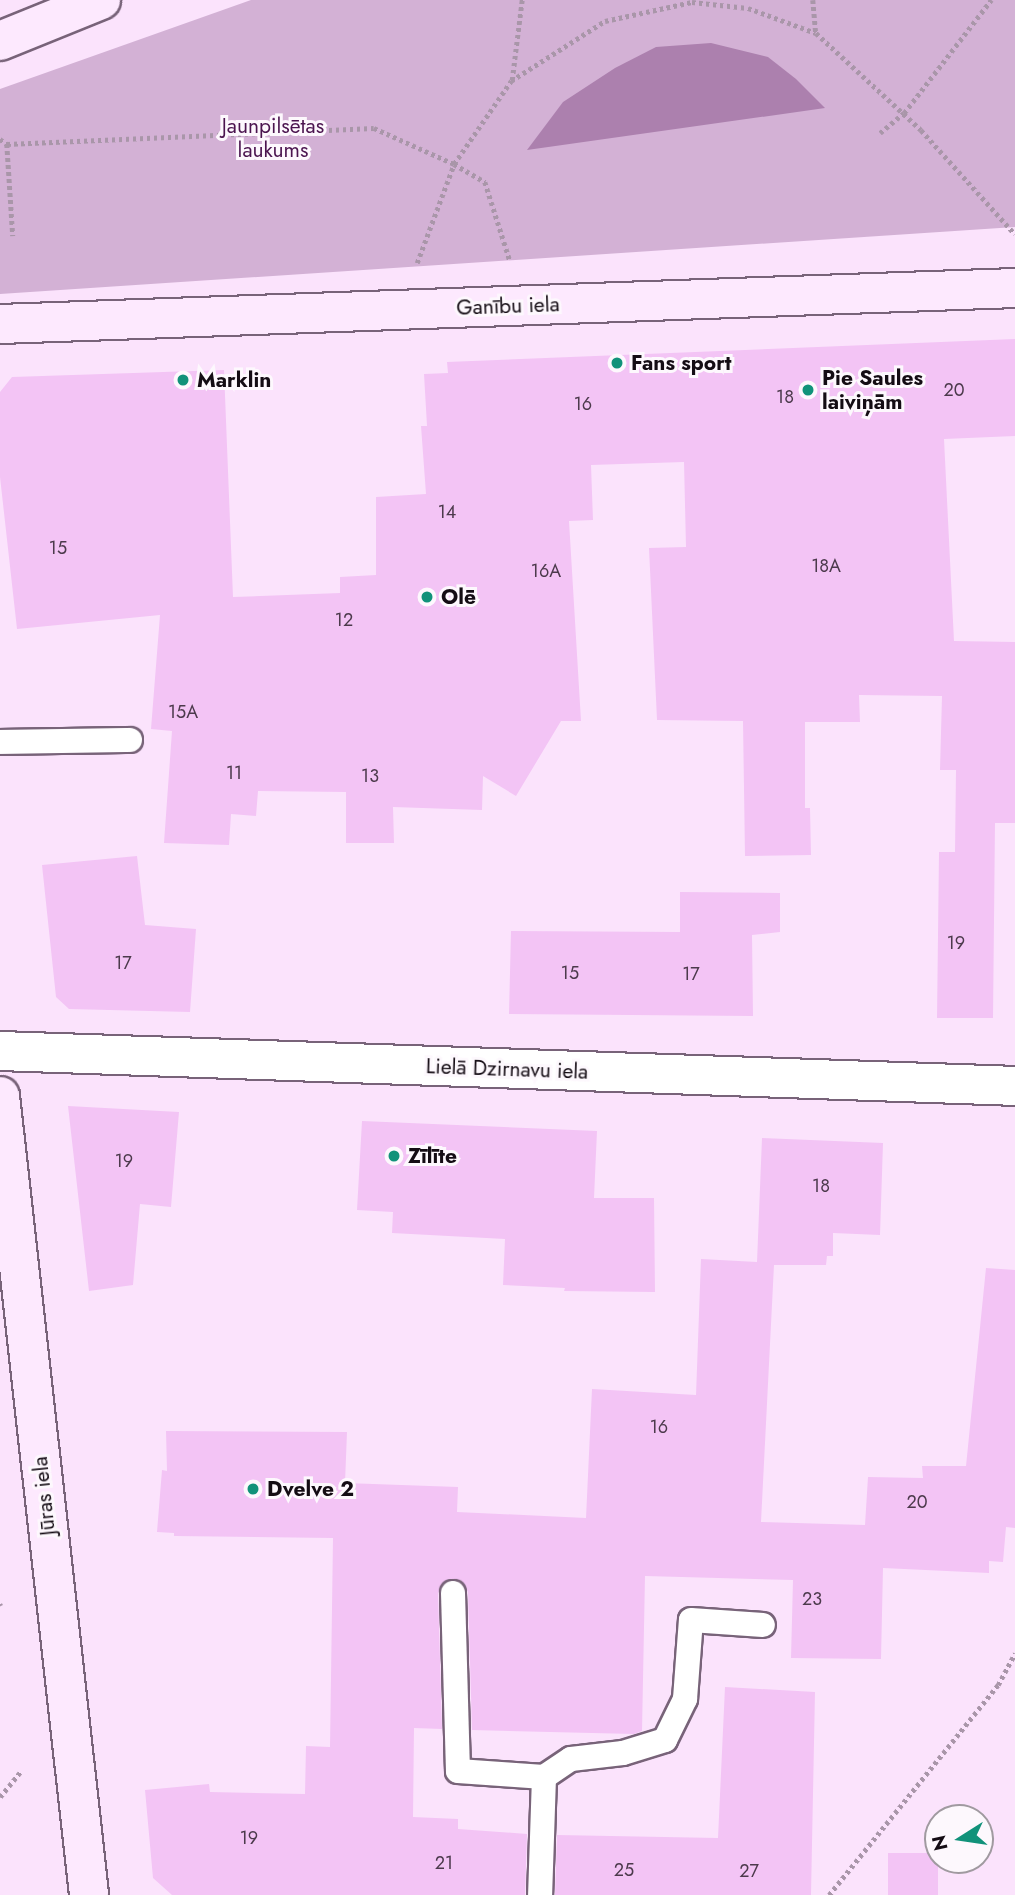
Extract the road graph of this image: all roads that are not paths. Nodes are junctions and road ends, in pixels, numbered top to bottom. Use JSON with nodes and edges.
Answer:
{"nodes":[{"id":1,"x":101,"y":0,"type":"edge"},
{"id":2,"x":0,"y":41,"type":"edge"},
{"id":3,"x":1015,"y":288,"type":"edge"},
{"id":4,"x":0,"y":324,"type":"edge"},
{"id":5,"x":130,"y":740,"type":"dead end"},
{"id":6,"x":0,"y":742,"type":"edge"},
{"id":7,"x":0,"y":1052,"type":"edge"},
{"id":8,"x":1015,"y":1086,"type":"edge"},
{"id":9,"x":0,"y":1096,"type":"edge"},
{"id":10,"x":453,"y":1593,"type":"dead end"},
{"id":11,"x":764,"y":1625,"type":"dead end"},
{"id":12,"x":544,"y":1777,"type":"junction"},
{"id":13,"x":89,"y":1895,"type":"edge"},
{"id":14,"x":540,"y":1895,"type":"edge"}],
"edges":[{"from":1,"to":2,"type":"street"},
{"from":3,"to":4,"type":"street","name":"Ganību iela"},
{"from":5,"to":6,"type":"lane"},
{"from":7,"to":8,"type":"street","name":"Lielā Dzirnavu iela"},
{"from":9,"to":13,"type":"street","name":"Jūras iela"},
{"from":10,"to":12,"type":"lane"},
{"from":11,"to":12,"type":"lane"},
{"from":12,"to":14,"type":"lane"}]}
